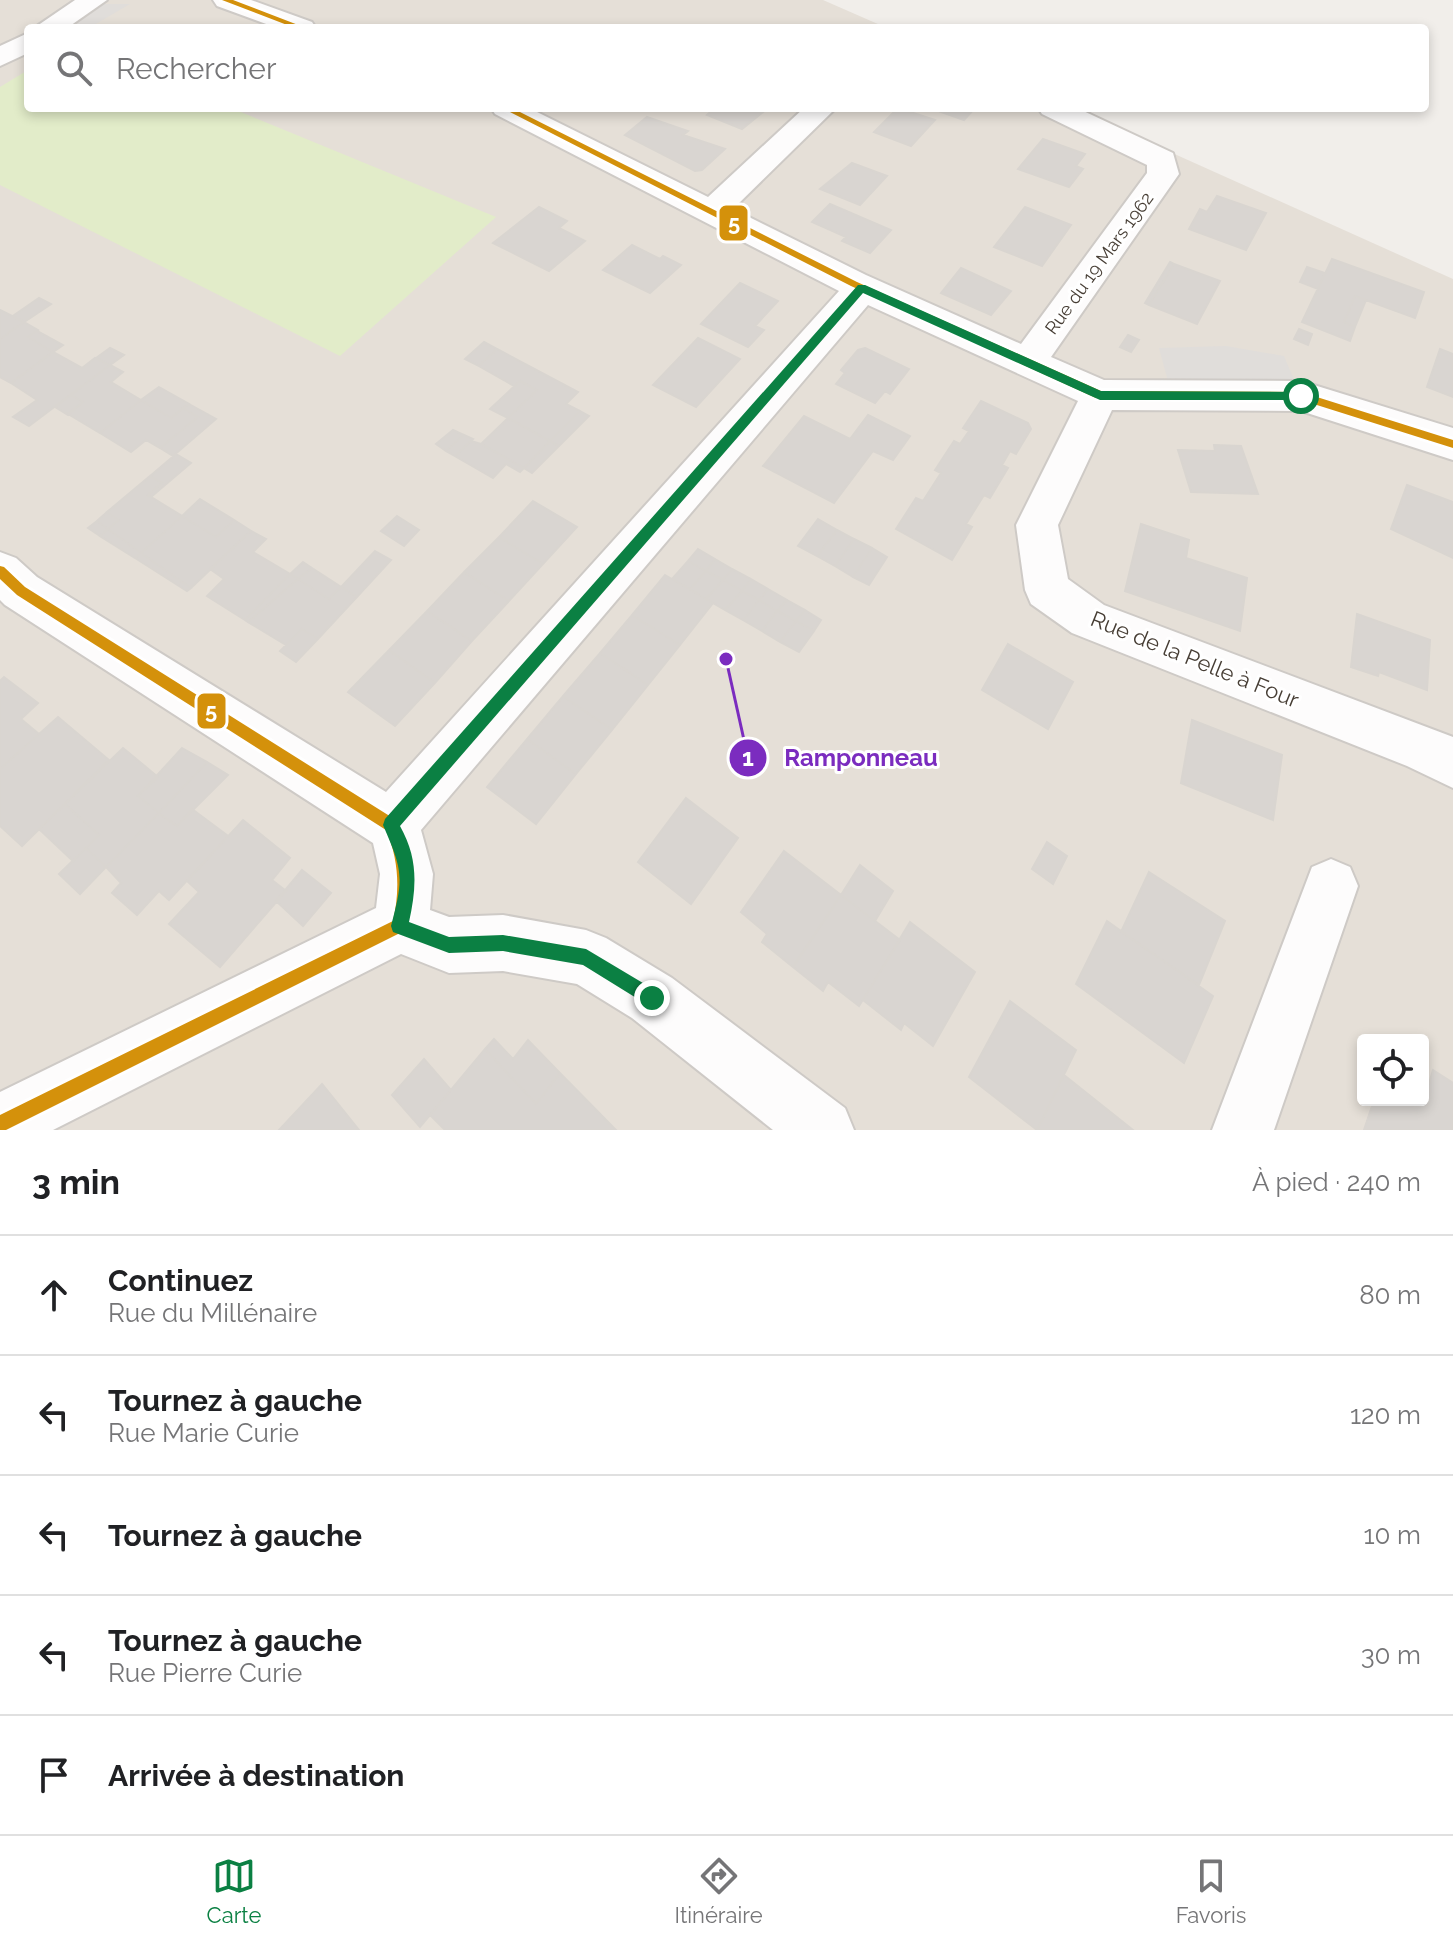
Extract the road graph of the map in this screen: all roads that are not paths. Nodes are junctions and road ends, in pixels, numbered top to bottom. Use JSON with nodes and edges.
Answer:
{"nodes":[{"id":1,"x":94,"y":0,"type":"edge"},
{"id":2,"x":226,"y":0,"type":"edge"},
{"id":3,"x":55,"y":24,"type":"edge"},
{"id":4,"x":291,"y":24,"type":"edge"},
{"id":5,"x":24,"y":43,"type":"edge"},
{"id":6,"x":0,"y":58,"type":"edge"},
{"id":7,"x":514,"y":112,"type":"edge"},
{"id":8,"x":817,"y":112,"type":"edge"},
{"id":9,"x":1061,"y":112,"type":"edge"},
{"id":10,"x":711,"y":212,"type":"junction"},
{"id":11,"x":862,"y":288,"type":"junction"},
{"id":12,"x":1027,"y":363,"type":"junction"},
{"id":13,"x":1100,"y":395,"type":"junction"},
{"id":14,"x":1453,"y":444,"type":"edge"},
{"id":15,"x":0,"y":571,"type":"edge"},
{"id":16,"x":1453,"y":763,"type":"edge"},
{"id":17,"x":391,"y":825,"type":"junction"},
{"id":18,"x":1331,"y":886,"type":"dead end"},
{"id":19,"x":399,"y":926,"type":"junction"},
{"id":20,"x":0,"y":1124,"type":"edge"},
{"id":21,"x":823,"y":1130,"type":"edge"},
{"id":22,"x":1243,"y":1130,"type":"edge"}],
"edges":[{"from":1,"to":3,"type":"street"},
{"from":2,"to":4,"type":"street"},
{"from":5,"to":6,"type":"street"},
{"from":7,"to":10,"type":"street"},
{"from":8,"to":10,"type":"street"},
{"from":9,"to":12,"type":"street","name":"Rue du 19 Mars 1962"},
{"from":10,"to":11,"type":"street"},
{"from":11,"to":12,"type":"street"},
{"from":11,"to":17,"type":"street"},
{"from":12,"to":13,"type":"street"},
{"from":13,"to":14,"type":"street"},
{"from":13,"to":16,"type":"street","name":"Rue de la Pelle à Four"},
{"from":15,"to":17,"type":"street"},
{"from":17,"to":19,"type":"street"},
{"from":18,"to":22,"type":"street"},
{"from":19,"to":20,"type":"street"},
{"from":19,"to":21,"type":"street"}]}
